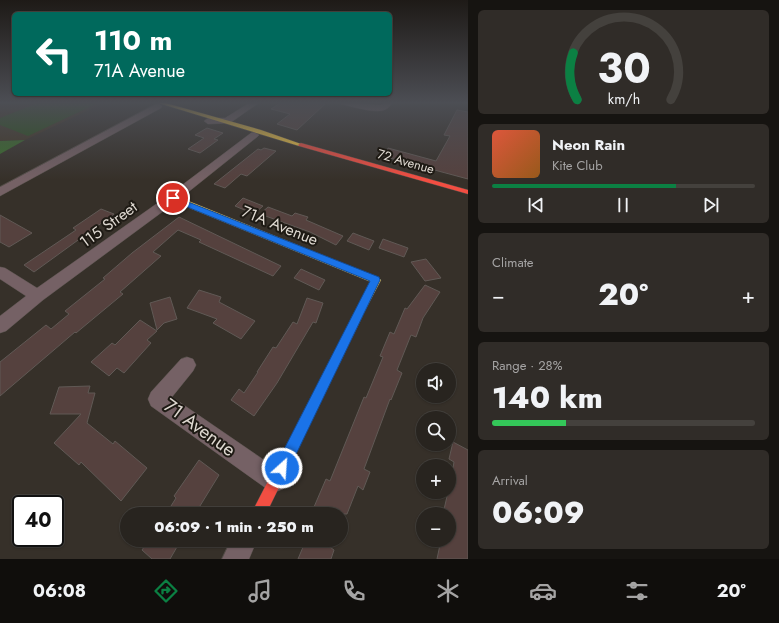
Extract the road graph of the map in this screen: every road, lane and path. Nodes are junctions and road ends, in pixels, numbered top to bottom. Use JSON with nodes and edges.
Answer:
{"nodes":[{"id":1,"x":114,"y":128,"type":"edge"},
{"id":2,"x":231,"y":128,"type":"edge"},
{"id":3,"x":249,"y":128,"type":"edge"},
{"id":4,"x":254,"y":135,"type":"junction"},
{"id":5,"x":291,"y":142,"type":"junction"},
{"id":6,"x":0,"y":192,"type":"edge"},
{"id":7,"x":468,"y":192,"type":"edge"},
{"id":8,"x":173,"y":198,"type":"junction"},
{"id":9,"x":0,"y":272,"type":"edge"},
{"id":10,"x":38,"y":296,"type":"junction"},
{"id":11,"x":0,"y":326,"type":"edge"},
{"id":12,"x":187,"y":365,"type":"dead end"},
{"id":13,"x":275,"y":481,"type":"junction"},
{"id":14,"x":262,"y":507,"type":"edge"},
{"id":15,"x":241,"y":547,"type":"edge"},
{"id":16,"x":235,"y":559,"type":"edge"}],
"edges":[{"from":1,"to":6,"type":"street"},
{"from":2,"to":4,"type":"main road","name":"72 Avenue"},
{"from":3,"to":5,"type":"main road","name":"72 Avenue"},
{"from":4,"to":5,"type":"main road","name":"72 Avenue"},
{"from":4,"to":8,"type":"street","name":"115 Street"},
{"from":5,"to":7,"type":"main road","name":"72 Avenue"},
{"from":8,"to":10,"type":"street","name":"115 Street"},
{"from":8,"to":13,"type":"main road","name":"71A Avenue"},
{"from":9,"to":10,"type":"street"},
{"from":10,"to":11,"type":"street","name":"115 Street"},
{"from":12,"to":13,"type":"street","name":"71 Avenue"},
{"from":13,"to":14,"type":"main road"},
{"from":15,"to":16,"type":"street"}]}
